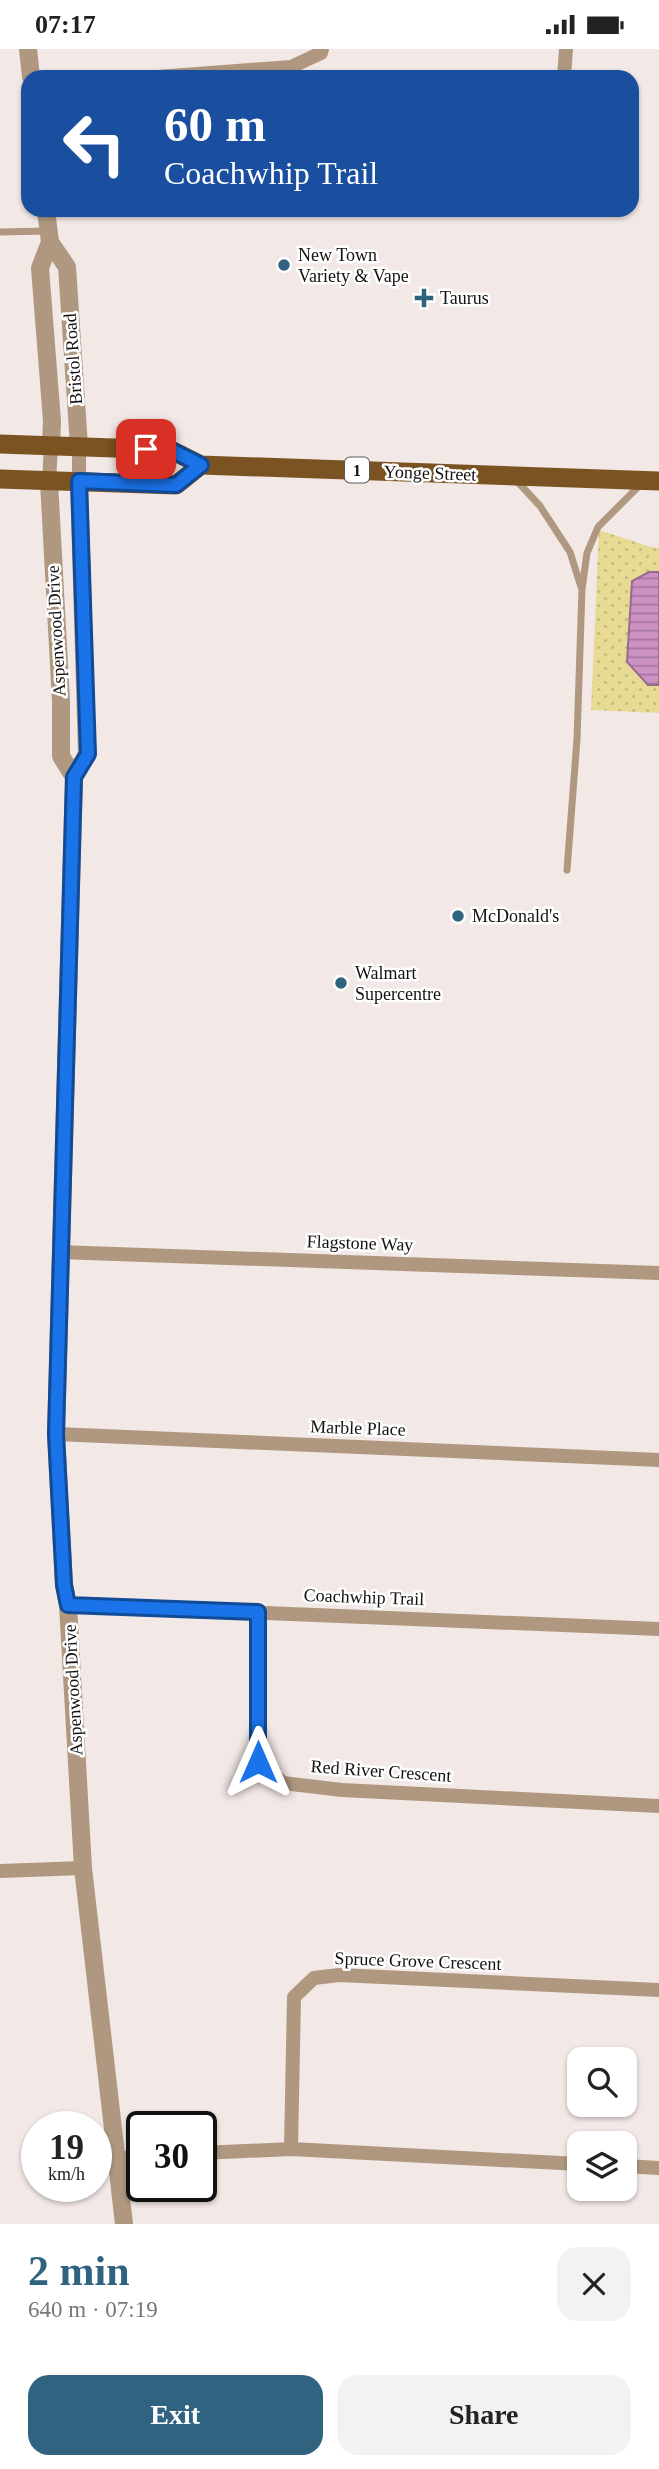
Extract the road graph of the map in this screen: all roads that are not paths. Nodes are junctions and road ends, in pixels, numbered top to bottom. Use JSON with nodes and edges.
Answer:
{"nodes":[{"id":1,"x":28,"y":49,"type":"edge"},
{"id":2,"x":323,"y":49,"type":"edge"},
{"id":3,"x":566,"y":49,"type":"edge"},
{"id":4,"x":30,"y":70,"type":"edge"},
{"id":5,"x":251,"y":70,"type":"edge"},
{"id":6,"x":564,"y":70,"type":"edge"},
{"id":7,"x":47,"y":217,"type":"edge"},
{"id":8,"x":0,"y":232,"type":"edge"},
{"id":9,"x":49,"y":237,"type":"junction"},
{"id":10,"x":0,"y":444,"type":"edge"},
{"id":11,"x":51,"y":445,"type":"junction"},
{"id":12,"x":79,"y":446,"type":"junction"},
{"id":13,"x":201,"y":465,"type":"junction"},
{"id":14,"x":513,"y":476,"type":"junction"},
{"id":15,"x":0,"y":479,"type":"edge"},
{"id":16,"x":79,"y":481,"type":"junction"},
{"id":17,"x":652,"y":481,"type":"edge"},
{"id":18,"x":49,"y":482,"type":"junction"},
{"id":19,"x":582,"y":589,"type":"junction"},
{"id":20,"x":74,"y":777,"type":"junction"},
{"id":21,"x":567,"y":870,"type":"dead end"},
{"id":22,"x":60,"y":1252,"type":"junction"},
{"id":23,"x":659,"y":1273,"type":"edge"},
{"id":24,"x":56,"y":1434,"type":"junction"},
{"id":25,"x":659,"y":1460,"type":"edge"},
{"id":26,"x":68,"y":1605,"type":"junction"},
{"id":27,"x":258,"y":1612,"type":"junction"},
{"id":28,"x":659,"y":1629,"type":"edge"},
{"id":29,"x":659,"y":1806,"type":"edge"},
{"id":30,"x":83,"y":1868,"type":"junction"},
{"id":31,"x":0,"y":1871,"type":"edge"},
{"id":32,"x":659,"y":1990,"type":"edge"},
{"id":33,"x":291,"y":2149,"type":"junction"},
{"id":34,"x":217,"y":2152,"type":"edge"},
{"id":35,"x":126,"y":2158,"type":"edge"},
{"id":36,"x":118,"y":2159,"type":"junction"},
{"id":37,"x":567,"y":2163,"type":"edge"},
{"id":38,"x":637,"y":2167,"type":"edge"},
{"id":39,"x":659,"y":2168,"type":"edge"},
{"id":40,"x":124,"y":2224,"type":"edge"}],
"edges":[{"from":1,"to":4,"type":"street"},
{"from":2,"to":5,"type":"street"},
{"from":3,"to":6,"type":"street"},
{"from":7,"to":9,"type":"street","name":"Bristol Road"},
{"from":8,"to":9,"type":"lane"},
{"from":9,"to":11,"type":"street","name":"Bristol Road"},
{"from":9,"to":12,"type":"street","name":"Bristol Road"},
{"from":10,"to":11,"type":"main road","name":"Yonge Street","number":"1"},
{"from":11,"to":12,"type":"main road","name":"Yonge Street","number":"1"},
{"from":11,"to":18,"type":"street","name":"Bristol Road"},
{"from":12,"to":13,"type":"main road","name":"Yonge Street","number":"1"},
{"from":12,"to":16,"type":"street","name":"Bristol Road"},
{"from":13,"to":14,"type":"main road","name":"Yonge Street","number":"1"},
{"from":13,"to":16,"type":"main road"},
{"from":14,"to":17,"type":"main road","name":"Yonge Street","number":"1"},
{"from":14,"to":19,"type":"lane"},
{"from":15,"to":18,"type":"main road"},
{"from":16,"to":18,"type":"main road"},
{"from":16,"to":20,"type":"street","name":"Aspenwood Drive"},
{"from":17,"to":19,"type":"lane"},
{"from":18,"to":20,"type":"street","name":"Aspenwood Drive"},
{"from":19,"to":21,"type":"lane"},
{"from":20,"to":22,"type":"street","name":"Aspenwood Drive"},
{"from":22,"to":23,"type":"street","name":"Flagstone Way"},
{"from":22,"to":24,"type":"street","name":"Aspenwood Drive"},
{"from":24,"to":25,"type":"street","name":"Marble Place"},
{"from":24,"to":26,"type":"street","name":"Aspenwood Drive"},
{"from":26,"to":27,"type":"street","name":"Coachwhip Trail"},
{"from":26,"to":30,"type":"street","name":"Aspenwood Drive"},
{"from":27,"to":28,"type":"street","name":"Coachwhip Trail"},
{"from":27,"to":29,"type":"street","name":"Red River Crescent"},
{"from":30,"to":31,"type":"street"},
{"from":30,"to":36,"type":"street","name":"Aspenwood Drive"},
{"from":32,"to":33,"type":"street","name":"Spruce Grove Crescent"},
{"from":33,"to":34,"type":"street"},
{"from":33,"to":37,"type":"street"},
{"from":35,"to":36,"type":"street"},
{"from":36,"to":40,"type":"street","name":"Aspenwood Drive"},
{"from":38,"to":39,"type":"street"}]}
